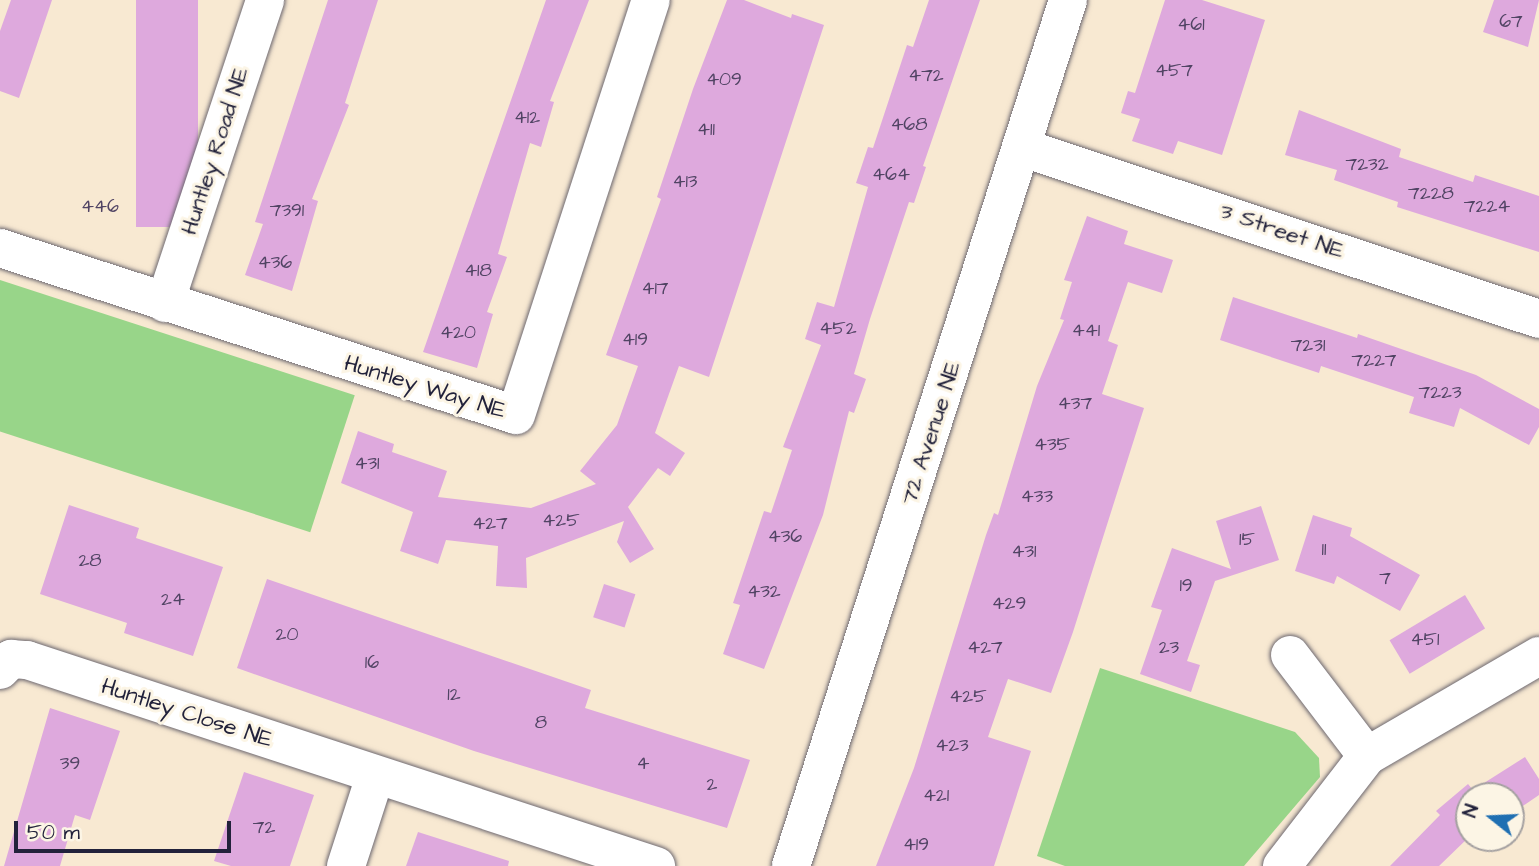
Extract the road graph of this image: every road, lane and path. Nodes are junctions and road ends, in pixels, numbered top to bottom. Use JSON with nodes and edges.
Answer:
{"nodes":[{"id":1,"x":265,"y":0,"type":"edge"},
{"id":2,"x":651,"y":0,"type":"edge"},
{"id":3,"x":1068,"y":0,"type":"edge"},
{"id":4,"x":1023,"y":148,"type":"junction"},
{"id":5,"x":0,"y":248,"type":"edge"},
{"id":6,"x":164,"y":303,"type":"junction"},
{"id":7,"x":1539,"y":319,"type":"edge"},
{"id":8,"x":1290,"y":655,"type":"dead end"},
{"id":9,"x":1539,"y":656,"type":"edge"},
{"id":10,"x":0,"y":670,"type":"edge"},
{"id":11,"x":1367,"y":755,"type":"junction"},
{"id":12,"x":375,"y":776,"type":"junction"},
{"id":13,"x":346,"y":866,"type":"edge"},
{"id":14,"x":656,"y":866,"type":"edge"},
{"id":15,"x":791,"y":866,"type":"edge"},
{"id":16,"x":1282,"y":866,"type":"edge"}],
"edges":[{"from":1,"to":6,"type":"street","name":"Huntley Road NE"},
{"from":2,"to":6,"type":"street","name":"Huntley Way NE"},
{"from":3,"to":4,"type":"street","name":"72 Avenue NE"},
{"from":4,"to":7,"type":"street","name":"3 Street NE"},
{"from":4,"to":15,"type":"street","name":"72 Avenue NE"},
{"from":5,"to":6,"type":"street","name":"Huntley Way NE"},
{"from":8,"to":11,"type":"street"},
{"from":9,"to":11,"type":"street"},
{"from":10,"to":12,"type":"street","name":"Huntley Close NE"},
{"from":11,"to":16,"type":"street"},
{"from":12,"to":13,"type":"street"},
{"from":12,"to":14,"type":"street","name":"Huntley Close NE"}]}
